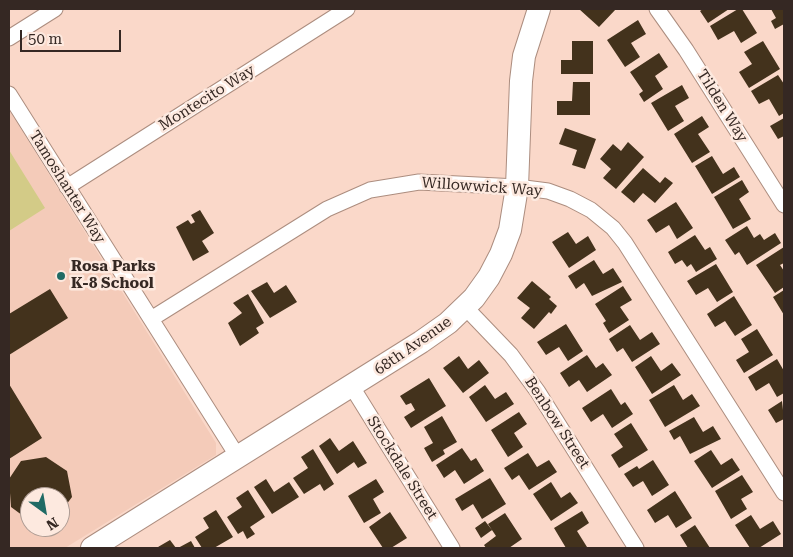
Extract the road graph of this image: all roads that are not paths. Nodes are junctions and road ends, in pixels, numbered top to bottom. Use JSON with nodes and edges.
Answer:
{"nodes":[{"id":1,"x":55,"y":9,"type":"edge"},
{"id":2,"x":348,"y":9,"type":"edge"},
{"id":3,"x":539,"y":9,"type":"edge"},
{"id":4,"x":657,"y":9,"type":"edge"},
{"id":5,"x":9,"y":38,"type":"edge"},
{"id":6,"x":9,"y":94,"type":"edge"},
{"id":7,"x":67,"y":187,"type":"junction"},
{"id":8,"x":517,"y":187,"type":"junction"},
{"id":9,"x":784,"y":205,"type":"edge"},
{"id":10,"x":465,"y":307,"type":"junction"},
{"id":11,"x":151,"y":319,"type":"junction"},
{"id":12,"x":352,"y":387,"type":"junction"},
{"id":13,"x":238,"y":457,"type":"junction"},
{"id":14,"x":784,"y":493,"type":"edge"},
{"id":15,"x":92,"y":548,"type":"edge"},
{"id":16,"x":452,"y":548,"type":"edge"},
{"id":17,"x":636,"y":548,"type":"edge"}],
"edges":[{"from":1,"to":5,"type":"street"},
{"from":2,"to":7,"type":"street","name":"Montecito Way"},
{"from":3,"to":8,"type":"street","name":"68th Avenue"},
{"from":4,"to":9,"type":"street","name":"Tilden Way"},
{"from":6,"to":7,"type":"street","name":"Tamoshanter Way"},
{"from":7,"to":11,"type":"street","name":"Tamoshanter Way"},
{"from":8,"to":10,"type":"street","name":"68th Avenue"},
{"from":8,"to":11,"type":"street","name":"Willowwick Way"},
{"from":8,"to":14,"type":"street","name":"Willowwick Way"},
{"from":10,"to":12,"type":"street","name":"68th Avenue"},
{"from":10,"to":17,"type":"street","name":"Benbow Street"},
{"from":11,"to":13,"type":"street","name":"Tamoshanter Way"},
{"from":12,"to":13,"type":"street","name":"68th Avenue"},
{"from":12,"to":16,"type":"street","name":"Stockdale Street"},
{"from":13,"to":15,"type":"street","name":"68th Avenue"}]}
